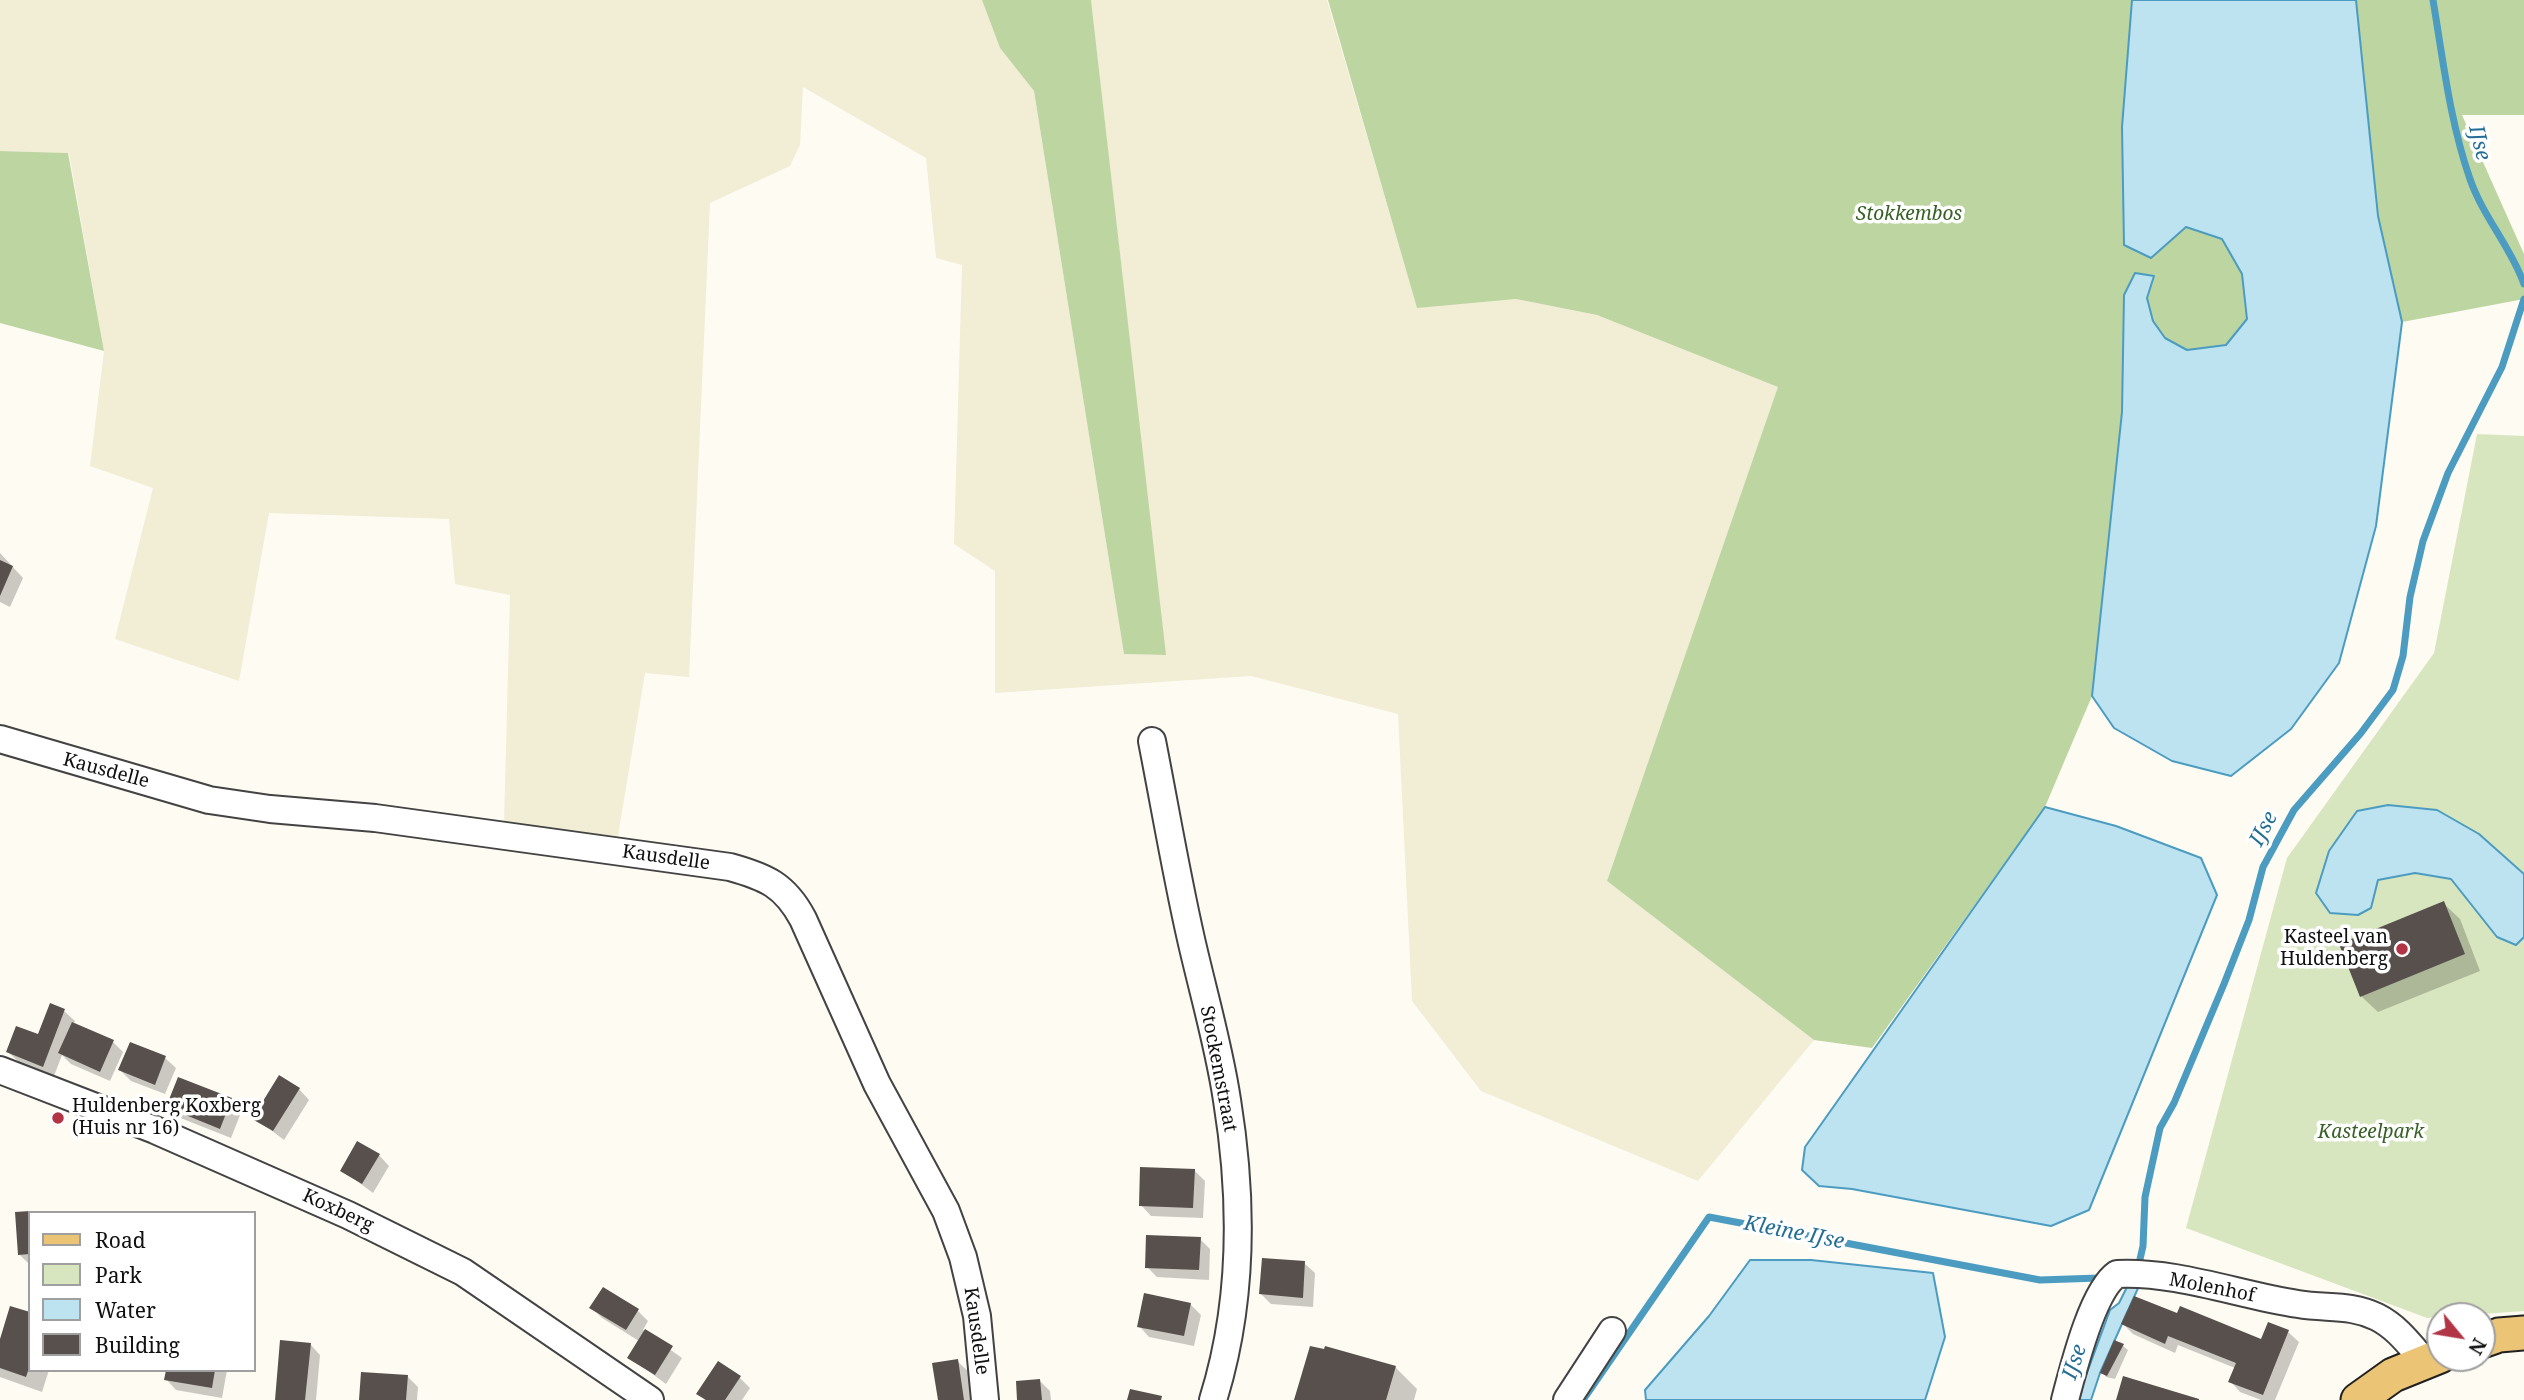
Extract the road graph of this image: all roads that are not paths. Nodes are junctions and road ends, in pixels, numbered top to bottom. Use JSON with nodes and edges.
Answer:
{"nodes":[{"id":1,"x":0,"y":739,"type":"edge"},
{"id":2,"x":1152,"y":741,"type":"dead end"},
{"id":3,"x":0,"y":1070,"type":"edge"},
{"id":4,"x":1612,"y":1331,"type":"dead end"},
{"id":5,"x":2524,"y":1333,"type":"edge"},
{"id":6,"x":2496,"y":1336,"type":"edge"},
{"id":7,"x":2426,"y":1353,"type":"edge"},
{"id":8,"x":2426,"y":1361,"type":"edge"},
{"id":9,"x":650,"y":1400,"type":"edge"},
{"id":10,"x":985,"y":1400,"type":"edge"},
{"id":11,"x":1213,"y":1400,"type":"edge"},
{"id":12,"x":1567,"y":1400,"type":"edge"},
{"id":13,"x":2065,"y":1400,"type":"edge"},
{"id":14,"x":2358,"y":1400,"type":"edge"}],
"edges":[{"from":1,"to":10,"type":"street","name":"Kausdelle"},
{"from":2,"to":11,"type":"street","name":"Stockemstraat"},
{"from":3,"to":9,"type":"street","name":"Koxberg"},
{"from":4,"to":12,"type":"street"},
{"from":5,"to":6,"type":"main road"},
{"from":7,"to":13,"type":"street","name":"Molenhof"},
{"from":8,"to":14,"type":"main road"}]}
